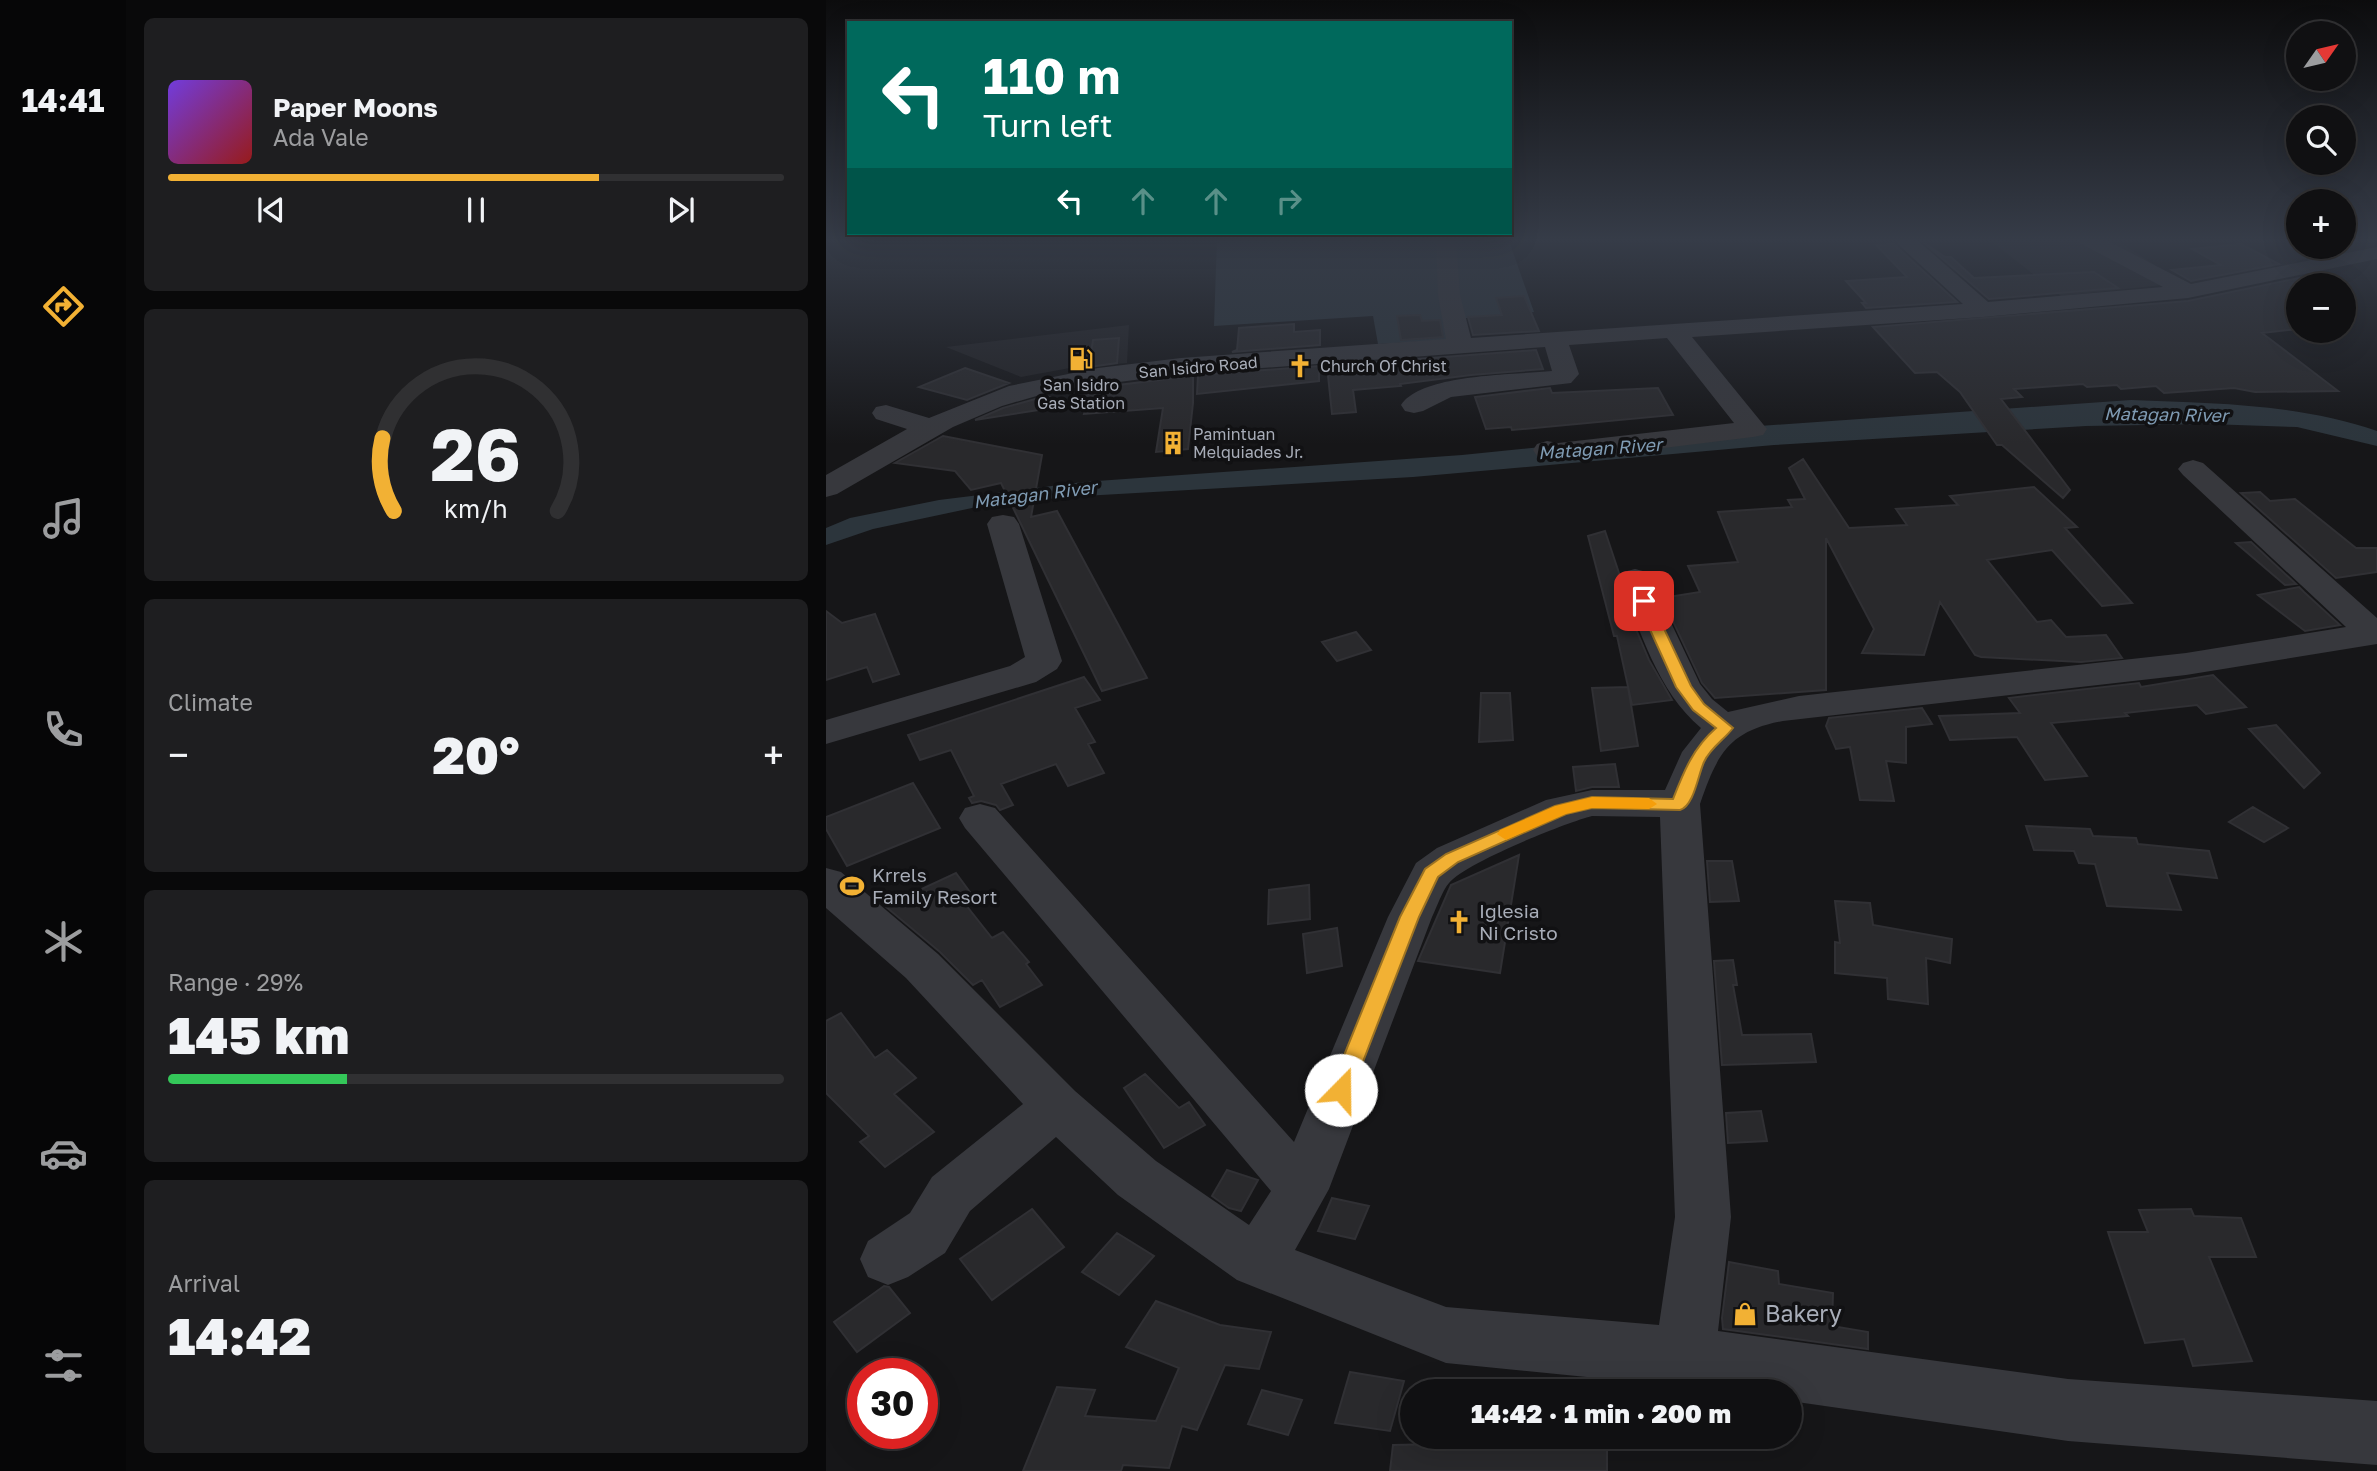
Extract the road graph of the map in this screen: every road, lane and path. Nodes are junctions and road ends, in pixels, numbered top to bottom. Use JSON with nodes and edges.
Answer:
{"nodes":[{"id":1,"x":1452,"y":307,"type":"edge"},
{"id":2,"x":1979,"y":307,"type":"edge"},
{"id":3,"x":2019,"y":307,"type":"edge"},
{"id":4,"x":1983,"y":310,"type":"junction"},
{"id":5,"x":1674,"y":331,"type":"junction"},
{"id":6,"x":1555,"y":339,"type":"junction"},
{"id":7,"x":1461,"y":345,"type":"junction"},
{"id":8,"x":1124,"y":351,"type":"dead end"},
{"id":9,"x":1089,"y":376,"type":"junction"},
{"id":10,"x":1414,"y":405,"type":"dead end"},
{"id":11,"x":886,"y":413,"type":"dead end"},
{"id":12,"x":932,"y":428,"type":"junction"},
{"id":13,"x":1547,"y":450,"type":"dead end"},
{"id":14,"x":2193,"y":469,"type":"dead end"},
{"id":15,"x":826,"y":488,"type":"edge"},
{"id":16,"x":1003,"y":524,"type":"dead end"},
{"id":17,"x":1635,"y":579,"type":"dead end"},
{"id":18,"x":2375,"y":634,"type":"edge"},
{"id":19,"x":1725,"y":728,"type":"junction"},
{"id":20,"x":826,"y":732,"type":"edge"},
{"id":21,"x":1680,"y":804,"type":"junction"},
{"id":22,"x":980,"y":818,"type":"dead end"},
{"id":23,"x":826,"y":883,"type":"edge"},
{"id":24,"x":1057,"y":1106,"type":"junction"},
{"id":25,"x":1302,"y":1189,"type":"junction"},
{"id":26,"x":888,"y":1259,"type":"dead end"},
{"id":27,"x":1257,"y":1262,"type":"junction"},
{"id":28,"x":1685,"y":1356,"type":"junction"},
{"id":29,"x":2377,"y":1433,"type":"edge"}],
"edges":[{"from":1,"to":7,"type":"street"},
{"from":2,"to":4,"type":"street"},
{"from":3,"to":4,"type":"street","name":"San Isidro Road"},
{"from":4,"to":5,"type":"street","name":"San Isidro Road"},
{"from":5,"to":6,"type":"street","name":"San Isidro Road"},
{"from":5,"to":13,"type":"street"},
{"from":6,"to":7,"type":"street","name":"San Isidro Road"},
{"from":6,"to":10,"type":"street"},
{"from":7,"to":9,"type":"street","name":"San Isidro Road"},
{"from":8,"to":9,"type":"street"},
{"from":9,"to":12,"type":"street","name":"San Isidro Road"},
{"from":11,"to":12,"type":"street"},
{"from":12,"to":15,"type":"street","name":"San Isidro Road"},
{"from":14,"to":18,"type":"street"},
{"from":16,"to":20,"type":"street"},
{"from":17,"to":19,"type":"street"},
{"from":18,"to":19,"type":"street"},
{"from":19,"to":21,"type":"street"},
{"from":21,"to":25,"type":"street"},
{"from":21,"to":28,"type":"street"},
{"from":22,"to":25,"type":"street"},
{"from":23,"to":24,"type":"street"},
{"from":24,"to":26,"type":"street"},
{"from":24,"to":27,"type":"street"},
{"from":25,"to":27,"type":"street"},
{"from":27,"to":28,"type":"street"},
{"from":28,"to":29,"type":"street"}]}
